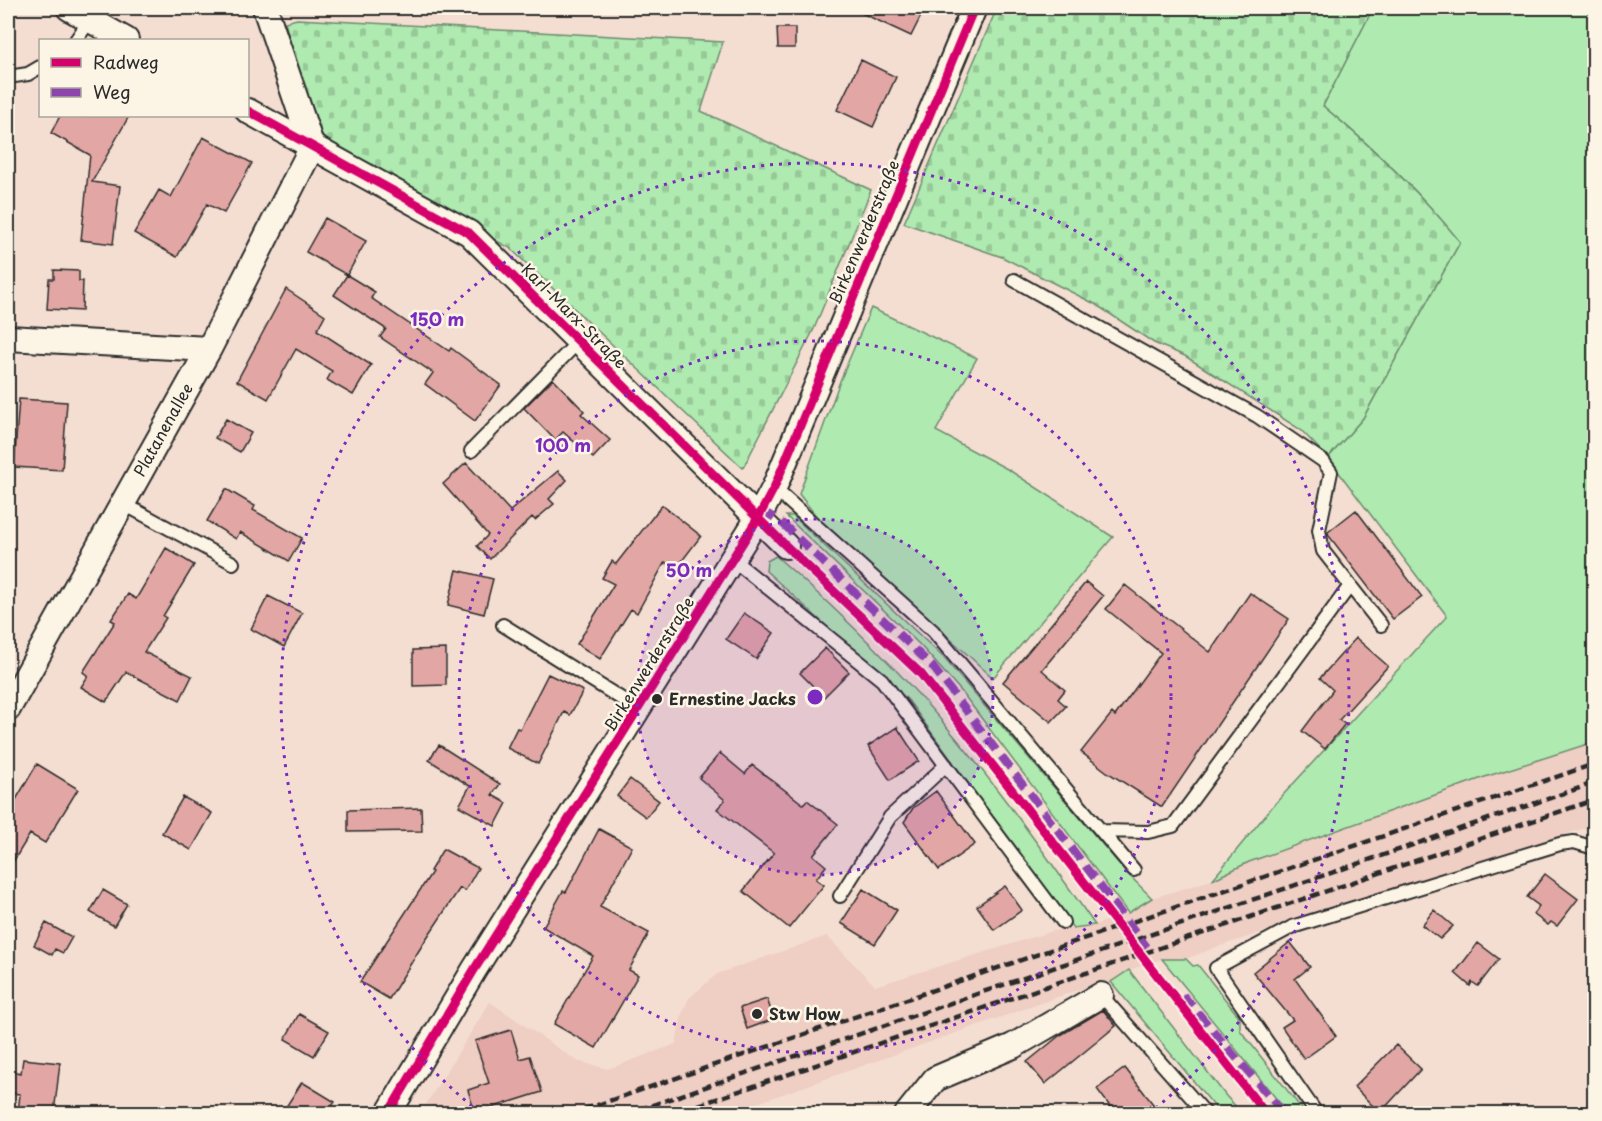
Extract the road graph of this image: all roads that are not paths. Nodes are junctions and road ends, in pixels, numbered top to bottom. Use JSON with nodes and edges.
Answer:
{"nodes":[{"id":1,"x":69,"y":8,"type":"edge"},
{"id":2,"x":265,"y":8,"type":"edge"},
{"id":3,"x":974,"y":8,"type":"edge"},
{"id":4,"x":90,"y":20,"type":"junction"},
{"id":5,"x":77,"y":39,"type":"edge"},
{"id":6,"x":124,"y":39,"type":"edge"},
{"id":7,"x":39,"y":68,"type":"edge"},
{"id":8,"x":8,"y":76,"type":"edge"},
{"id":9,"x":249,"y":112,"type":"edge"},
{"id":10,"x":312,"y":147,"type":"junction"},
{"id":11,"x":1014,"y":280,"type":"dead end"},
{"id":12,"x":8,"y":338,"type":"edge"},
{"id":13,"x":579,"y":342,"type":"junction"},
{"id":14,"x":209,"y":349,"type":"junction"},
{"id":15,"x":471,"y":451,"type":"dead end"},
{"id":16,"x":774,"y":488,"type":"junction"},
{"id":17,"x":123,"y":503,"type":"junction"},
{"id":18,"x":758,"y":519,"type":"junction"},
{"id":19,"x":786,"y":546,"type":"dead end"},
{"id":20,"x":732,"y":559,"type":"junction"},
{"id":21,"x":233,"y":563,"type":"dead end"},
{"id":22,"x":1349,"y":586,"type":"junction"},
{"id":23,"x":503,"y":625,"type":"dead end"},
{"id":24,"x":1381,"y":625,"type":"dead end"},
{"id":25,"x":8,"y":709,"type":"edge"},
{"id":26,"x":638,"y":709,"type":"junction"},
{"id":27,"x":946,"y":765,"type":"junction"},
{"id":28,"x":1102,"y":831,"type":"junction"},
{"id":29,"x":1594,"y":848,"type":"edge"},
{"id":30,"x":1134,"y":870,"type":"dead end"},
{"id":31,"x":840,"y":896,"type":"dead end"},
{"id":32,"x":1063,"y":922,"type":"dead end"},
{"id":33,"x":1101,"y":995,"type":"joint"},
{"id":34,"x":388,"y":1113,"type":"edge"},
{"id":35,"x":907,"y":1113,"type":"edge"},
{"id":36,"x":1206,"y":1113,"type":"edge"},
{"id":37,"x":1317,"y":1113,"type":"edge"}],
"edges":[{"from":1,"to":4,"type":"street"},
{"from":2,"to":10,"type":"street"},
{"from":3,"to":16,"type":"street","name":"Birkenwerderstraße"},
{"from":4,"to":5,"type":"lane"},
{"from":4,"to":6,"type":"street"},
{"from":7,"to":8,"type":"lane"},
{"from":9,"to":10,"type":"street","name":"Karl-Marx-Straße"},
{"from":10,"to":13,"type":"street","name":"Karl-Marx-Straße"},
{"from":10,"to":14,"type":"street","name":"Platanenallee"},
{"from":11,"to":22,"type":"lane"},
{"from":12,"to":14,"type":"street"},
{"from":13,"to":15,"type":"lane"},
{"from":13,"to":18,"type":"street","name":"Karl-Marx-Straße"},
{"from":14,"to":17,"type":"street","name":"Platanenallee"},
{"from":16,"to":18,"type":"street","name":"Birkenwerderstraße"},
{"from":16,"to":28,"type":"lane"},
{"from":17,"to":21,"type":"lane"},
{"from":17,"to":25,"type":"street","name":"Platanenallee"},
{"from":18,"to":19,"type":"street","name":"Karl-Marx-Straße"},
{"from":18,"to":20,"type":"street","name":"Birkenwerderstraße"},
{"from":20,"to":26,"type":"street","name":"Birkenwerderstraße"},
{"from":20,"to":27,"type":"lane"},
{"from":22,"to":24,"type":"lane"},
{"from":22,"to":28,"type":"lane"},
{"from":23,"to":26,"type":"lane"},
{"from":26,"to":34,"type":"street","name":"Birkenwerderstraße"},
{"from":27,"to":31,"type":"lane"},
{"from":27,"to":32,"type":"lane"},
{"from":28,"to":30,"type":"lane"},
{"from":29,"to":37,"type":"lane"},
{"from":33,"to":35,"type":"street"},
{"from":33,"to":36,"type":"lane"}]}
